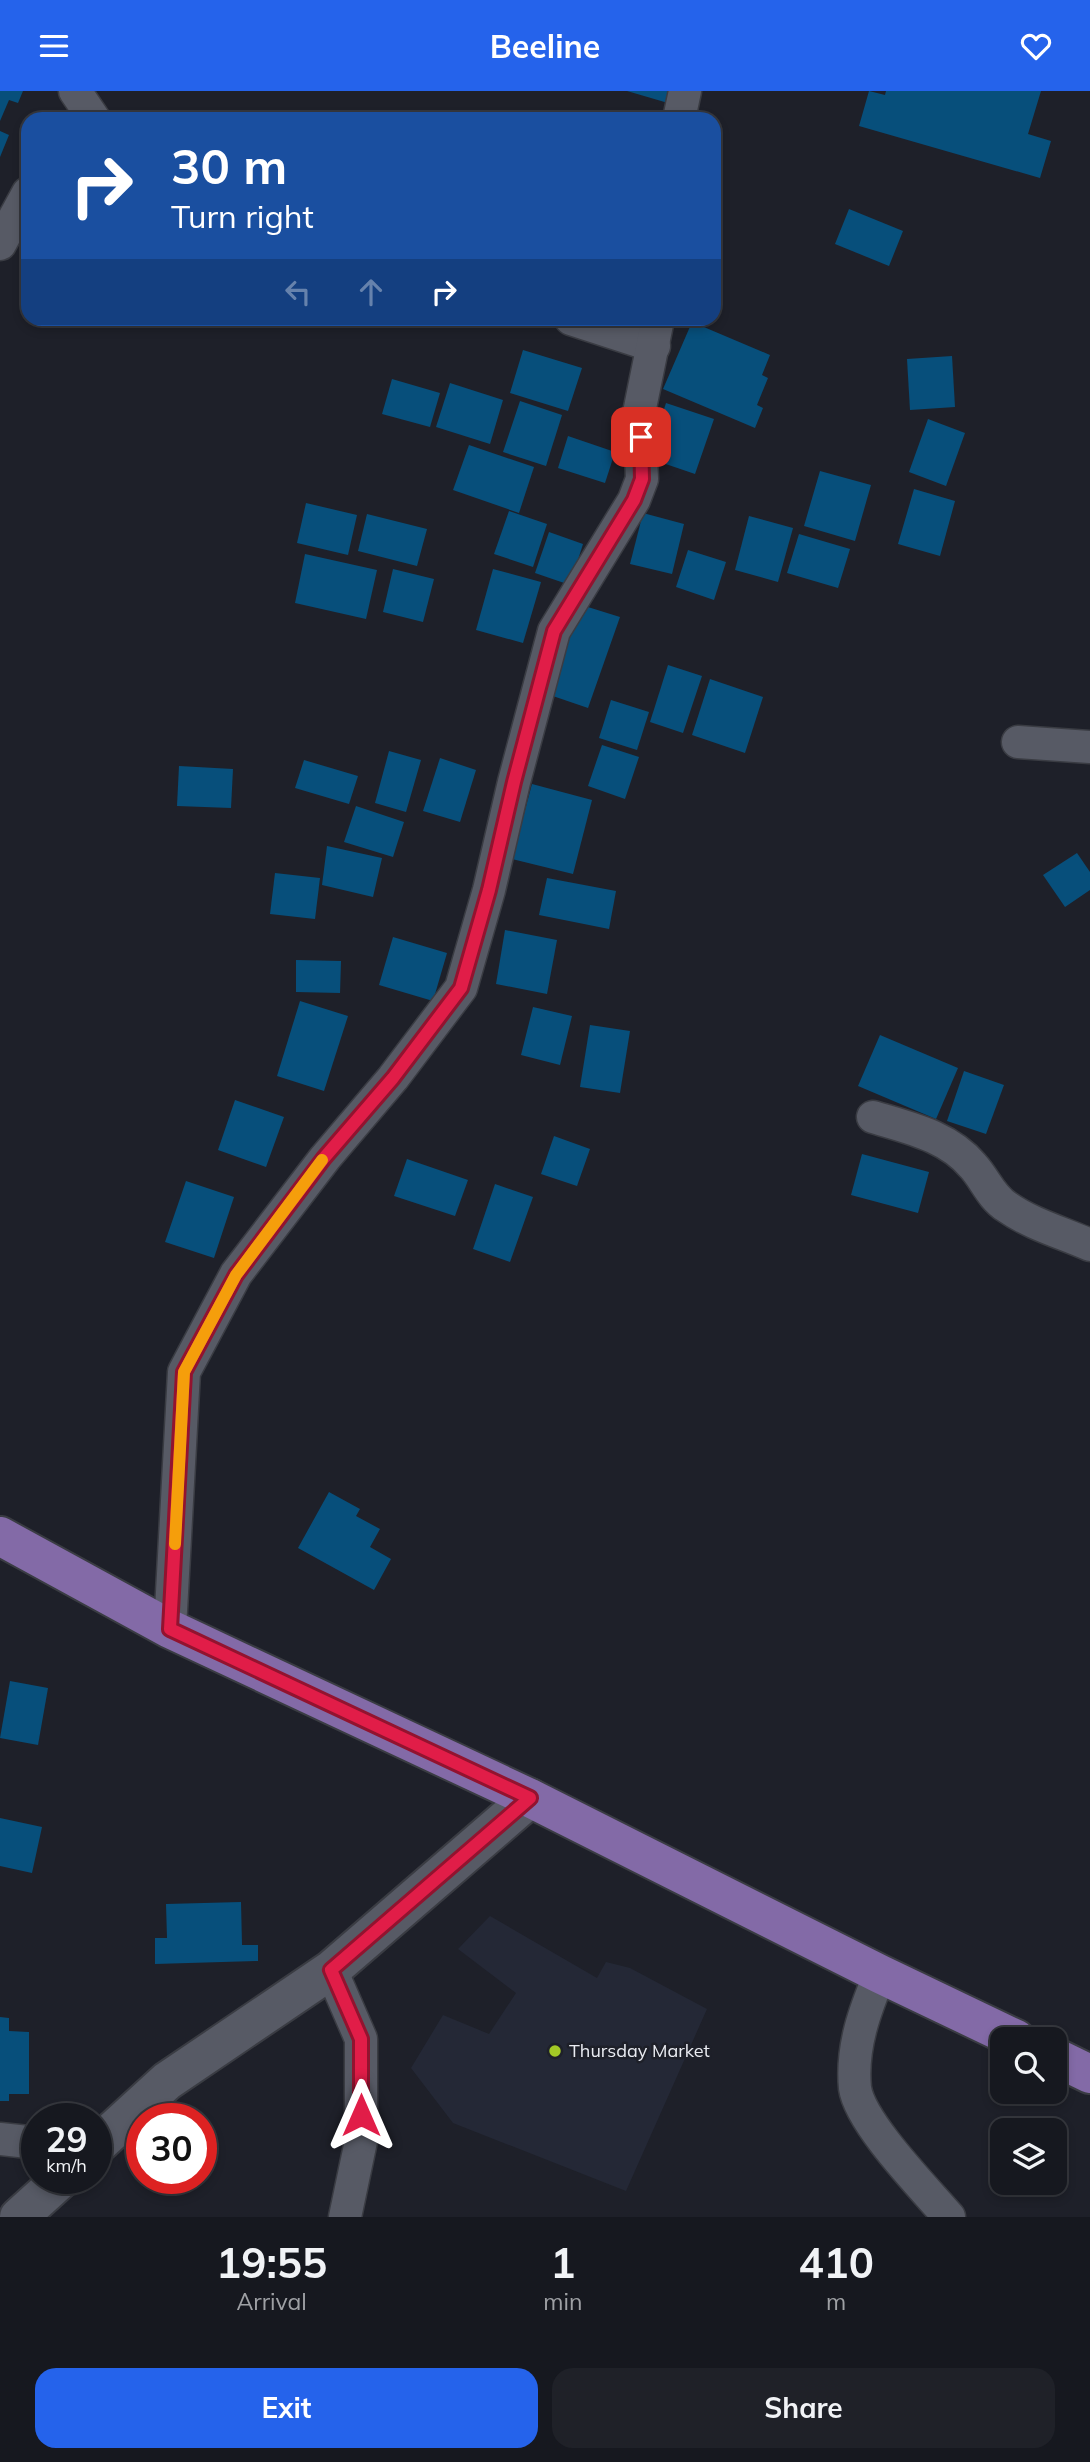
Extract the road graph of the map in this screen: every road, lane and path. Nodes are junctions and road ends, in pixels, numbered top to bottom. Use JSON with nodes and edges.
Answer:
{"nodes":[{"id":1,"x":685,"y":91,"type":"edge"},
{"id":2,"x":680,"y":112,"type":"edge"},
{"id":3,"x":21,"y":206,"type":"edge"},
{"id":4,"x":0,"y":244,"type":"edge"},
{"id":5,"x":616,"y":326,"type":"edge"},
{"id":6,"x":656,"y":332,"type":"edge"},
{"id":7,"x":1018,"y":742,"type":"dead end"},
{"id":8,"x":1090,"y":747,"type":"edge"},
{"id":9,"x":873,"y":1117,"type":"dead end"},
{"id":10,"x":1090,"y":1245,"type":"edge"},
{"id":11,"x":0,"y":1536,"type":"edge"},
{"id":12,"x":170,"y":1629,"type":"junction"},
{"id":13,"x":530,"y":1798,"type":"junction"},
{"id":14,"x":331,"y":1970,"type":"junction"},
{"id":15,"x":880,"y":1974,"type":"junction"},
{"id":16,"x":991,"y":2027,"type":"edge"},
{"id":17,"x":1067,"y":2063,"type":"edge"},
{"id":18,"x":1090,"y":2074,"type":"edge"},
{"id":19,"x":112,"y":2131,"type":"edge"},
{"id":20,"x":0,"y":2139,"type":"edge"},
{"id":21,"x":21,"y":2141,"type":"edge"},
{"id":22,"x":44,"y":2194,"type":"edge"},
{"id":23,"x":19,"y":2217,"type":"edge"},
{"id":24,"x":345,"y":2217,"type":"edge"},
{"id":25,"x":949,"y":2217,"type":"edge"}],
"edges":[{"from":1,"to":2,"type":"street"},
{"from":3,"to":4,"type":"street"},
{"from":5,"to":6,"type":"street"},
{"from":6,"to":12,"type":"street"},
{"from":7,"to":8,"type":"street"},
{"from":9,"to":10,"type":"street"},
{"from":11,"to":12,"type":"main road"},
{"from":12,"to":13,"type":"main road"},
{"from":13,"to":14,"type":"street"},
{"from":13,"to":15,"type":"main road"},
{"from":14,"to":19,"type":"street"},
{"from":14,"to":24,"type":"street"},
{"from":15,"to":16,"type":"main road"},
{"from":15,"to":25,"type":"street"},
{"from":17,"to":18,"type":"main road"},
{"from":20,"to":21,"type":"street"},
{"from":22,"to":23,"type":"street"}]}
